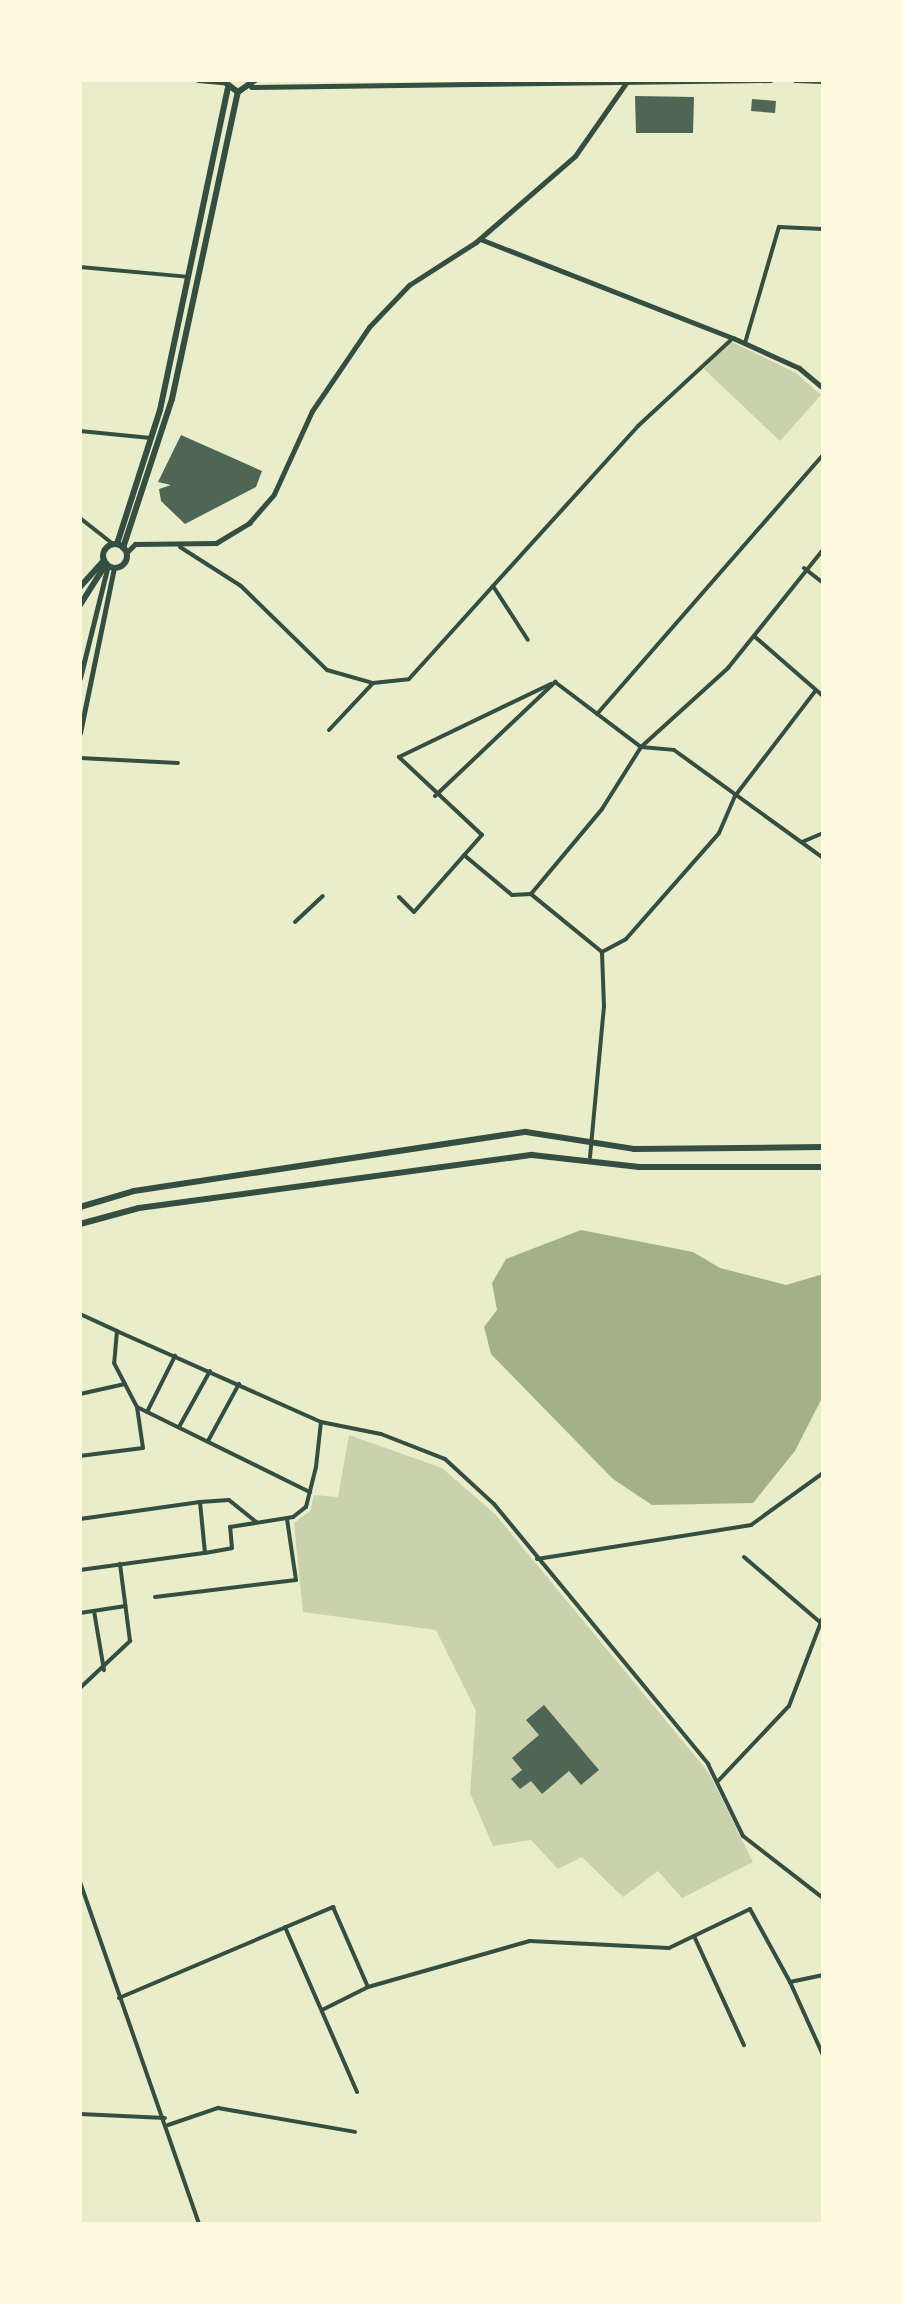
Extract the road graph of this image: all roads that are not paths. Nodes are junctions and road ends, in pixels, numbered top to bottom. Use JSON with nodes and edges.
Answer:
{"nodes":[{"id":1,"x":198,"y":80,"type":"edge"},
{"id":2,"x":255,"y":80,"type":"edge"},
{"id":3,"x":771,"y":80,"type":"edge"},
{"id":4,"x":795,"y":80,"type":"edge"},
{"id":5,"x":815,"y":80,"type":"edge"},
{"id":6,"x":823,"y":81,"type":"edge"},
{"id":7,"x":224,"y":83,"type":"edge"},
{"id":8,"x":628,"y":83,"type":"edge"},
{"id":9,"x":251,"y":87,"type":"junction"},
{"id":10,"x":238,"y":92,"type":"junction"},
{"id":11,"x":823,"y":229,"type":"edge"},
{"id":12,"x":480,"y":239,"type":"junction"},
{"id":13,"x":80,"y":267,"type":"edge"},
{"id":14,"x":189,"y":277,"type":"junction"},
{"id":15,"x":733,"y":338,"type":"junction"},
{"id":16,"x":745,"y":343,"type":"junction"},
{"id":17,"x":823,"y":388,"type":"edge"},
{"id":18,"x":80,"y":431,"type":"edge"},
{"id":19,"x":151,"y":438,"type":"junction"},
{"id":20,"x":823,"y":455,"type":"edge"},
{"id":21,"x":80,"y":518,"type":"edge"},
{"id":22,"x":120,"y":547,"type":"junction"},
{"id":23,"x":180,"y":547,"type":"junction"},
{"id":24,"x":823,"y":550,"type":"edge"},
{"id":25,"x":108,"y":564,"type":"junction"},
{"id":26,"x":804,"y":568,"type":"junction"},
{"id":27,"x":823,"y":583,"type":"edge"},
{"id":28,"x":493,"y":586,"type":"junction"},
{"id":29,"x":80,"y":587,"type":"edge"},
{"id":30,"x":80,"y":605,"type":"edge"},
{"id":31,"x":754,"y":636,"type":"junction"},
{"id":32,"x":528,"y":640,"type":"dead end"},
{"id":33,"x":80,"y":678,"type":"edge"},
{"id":34,"x":555,"y":682,"type":"junction"},
{"id":35,"x":373,"y":683,"type":"junction"},
{"id":36,"x":816,"y":690,"type":"junction"},
{"id":37,"x":823,"y":696,"type":"edge"},
{"id":38,"x":597,"y":714,"type":"junction"},
{"id":39,"x":329,"y":730,"type":"dead end"},
{"id":40,"x":80,"y":733,"type":"edge"},
{"id":41,"x":641,"y":747,"type":"junction"},
{"id":42,"x":80,"y":758,"type":"edge"},
{"id":43,"x":178,"y":763,"type":"dead end"},
{"id":44,"x":435,"y":796,"type":"junction"},
{"id":45,"x":735,"y":796,"type":"junction"},
{"id":46,"x":823,"y":833,"type":"edge"},
{"id":47,"x":802,"y":842,"type":"junction"},
{"id":48,"x":464,"y":855,"type":"junction"},
{"id":49,"x":823,"y":858,"type":"edge"},
{"id":50,"x":531,"y":894,"type":"junction"},
{"id":51,"x":323,"y":896,"type":"dead end"},
{"id":52,"x":399,"y":897,"type":"dead end"},
{"id":53,"x":295,"y":922,"type":"dead end"},
{"id":54,"x":602,"y":952,"type":"junction"},
{"id":55,"x":593,"y":1141,"type":"junction"},
{"id":56,"x":823,"y":1147,"type":"edge"},
{"id":57,"x":590,"y":1157,"type":"junction"},
{"id":58,"x":823,"y":1167,"type":"edge"},
{"id":59,"x":80,"y":1207,"type":"edge"},
{"id":60,"x":80,"y":1224,"type":"edge"},
{"id":61,"x":80,"y":1314,"type":"edge"},
{"id":62,"x":117,"y":1331,"type":"junction"},
{"id":63,"x":175,"y":1356,"type":"junction"},
{"id":64,"x":210,"y":1371,"type":"junction"},
{"id":65,"x":125,"y":1384,"type":"junction"},
{"id":66,"x":239,"y":1384,"type":"junction"},
{"id":67,"x":80,"y":1394,"type":"edge"},
{"id":68,"x":137,"y":1407,"type":"junction"},
{"id":69,"x":147,"y":1412,"type":"junction"},
{"id":70,"x":321,"y":1422,"type":"junction"},
{"id":71,"x":179,"y":1427,"type":"junction"},
{"id":72,"x":208,"y":1441,"type":"junction"},
{"id":73,"x":80,"y":1456,"type":"edge"},
{"id":74,"x":823,"y":1473,"type":"edge"},
{"id":75,"x":310,"y":1492,"type":"junction"},
{"id":76,"x":200,"y":1502,"type":"junction"},
{"id":77,"x":80,"y":1519,"type":"edge"},
{"id":78,"x":287,"y":1519,"type":"junction"},
{"id":79,"x":256,"y":1522,"type":"junction"},
{"id":80,"x":205,"y":1553,"type":"junction"},
{"id":81,"x":744,"y":1557,"type":"dead end"},
{"id":82,"x":537,"y":1559,"type":"junction"},
{"id":83,"x":120,"y":1564,"type":"junction"},
{"id":84,"x":80,"y":1570,"type":"edge"},
{"id":85,"x":155,"y":1597,"type":"dead end"},
{"id":86,"x":125,"y":1606,"type":"junction"},
{"id":87,"x":94,"y":1611,"type":"junction"},
{"id":88,"x":80,"y":1613,"type":"edge"},
{"id":89,"x":822,"y":1621,"type":"edge"},
{"id":90,"x":104,"y":1670,"type":"junction"},
{"id":91,"x":80,"y":1688,"type":"edge"},
{"id":92,"x":718,"y":1781,"type":"junction"},
{"id":93,"x":80,"y":1884,"type":"edge"},
{"id":94,"x":823,"y":1898,"type":"edge"},
{"id":95,"x":285,"y":1927,"type":"junction"},
{"id":96,"x":694,"y":1936,"type":"junction"},
{"id":97,"x":823,"y":1975,"type":"edge"},
{"id":98,"x":790,"y":1982,"type":"junction"},
{"id":99,"x":368,"y":1987,"type":"junction"},
{"id":100,"x":119,"y":1998,"type":"junction"},
{"id":101,"x":322,"y":2010,"type":"junction"},
{"id":102,"x":744,"y":2045,"type":"dead end"},
{"id":103,"x":823,"y":2055,"type":"edge"},
{"id":104,"x":357,"y":2092,"type":"dead end"},
{"id":105,"x":80,"y":2114,"type":"edge"},
{"id":106,"x":165,"y":2118,"type":"junction"},
{"id":107,"x":168,"y":2125,"type":"junction"},
{"id":108,"x":355,"y":2132,"type":"dead end"},
{"id":109,"x":199,"y":2224,"type":"edge"}],
"edges":[{"from":1,"to":7,"type":"street"},
{"from":2,"to":9,"type":"main road"},
{"from":3,"to":8,"type":"street"},
{"from":4,"to":5,"type":"street"},
{"from":5,"to":6,"type":"street"},
{"from":7,"to":10,"type":"main road"},
{"from":7,"to":14,"type":"main road"},
{"from":8,"to":9,"type":"street"},
{"from":8,"to":12,"type":"street"},
{"from":9,"to":10,"type":"main road"},
{"from":10,"to":22,"type":"main road"},
{"from":11,"to":16,"type":"street"},
{"from":12,"to":15,"type":"street"},
{"from":12,"to":23,"type":"street"},
{"from":13,"to":14,"type":"street"},
{"from":14,"to":19,"type":"main road"},
{"from":15,"to":16,"type":"street"},
{"from":15,"to":28,"type":"street"},
{"from":16,"to":17,"type":"street"},
{"from":18,"to":19,"type":"street"},
{"from":19,"to":22,"type":"main road"},
{"from":20,"to":38,"type":"street"},
{"from":21,"to":22,"type":"street"},
{"from":22,"to":23,"type":"street"},
{"from":22,"to":25,"type":"main road"},
{"from":22,"to":25,"type":"main road"},
{"from":23,"to":35,"type":"street"},
{"from":24,"to":26,"type":"street"},
{"from":25,"to":29,"type":"main road"},
{"from":25,"to":30,"type":"main road"},
{"from":25,"to":33,"type":"street"},
{"from":25,"to":40,"type":"street"},
{"from":26,"to":27,"type":"street"},
{"from":26,"to":31,"type":"street"},
{"from":28,"to":32,"type":"street"},
{"from":28,"to":35,"type":"street"},
{"from":31,"to":36,"type":"street"},
{"from":31,"to":41,"type":"street"},
{"from":34,"to":38,"type":"street"},
{"from":34,"to":44,"type":"street"},
{"from":34,"to":44,"type":"street"},
{"from":35,"to":39,"type":"street"},
{"from":36,"to":37,"type":"street"},
{"from":36,"to":45,"type":"street"},
{"from":38,"to":41,"type":"street"},
{"from":41,"to":45,"type":"street"},
{"from":41,"to":50,"type":"street"},
{"from":42,"to":43,"type":"street"},
{"from":44,"to":48,"type":"street"},
{"from":45,"to":47,"type":"street"},
{"from":45,"to":54,"type":"street"},
{"from":46,"to":47,"type":"street"},
{"from":47,"to":49,"type":"street"},
{"from":48,"to":50,"type":"street"},
{"from":48,"to":52,"type":"street"},
{"from":50,"to":54,"type":"street"},
{"from":51,"to":53,"type":"street"},
{"from":54,"to":55,"type":"street"},
{"from":55,"to":56,"type":"main road"},
{"from":55,"to":57,"type":"street"},
{"from":55,"to":59,"type":"main road"},
{"from":57,"to":58,"type":"main road"},
{"from":57,"to":60,"type":"main road"},
{"from":61,"to":62,"type":"street"},
{"from":62,"to":63,"type":"street"},
{"from":62,"to":65,"type":"street"},
{"from":63,"to":64,"type":"street"},
{"from":63,"to":69,"type":"street"},
{"from":64,"to":66,"type":"street"},
{"from":64,"to":71,"type":"street"},
{"from":65,"to":67,"type":"street"},
{"from":65,"to":68,"type":"street"},
{"from":66,"to":70,"type":"street"},
{"from":66,"to":72,"type":"street"},
{"from":68,"to":69,"type":"street"},
{"from":68,"to":73,"type":"street"},
{"from":69,"to":71,"type":"street"},
{"from":70,"to":75,"type":"street"},
{"from":70,"to":82,"type":"street"},
{"from":71,"to":72,"type":"street"},
{"from":72,"to":75,"type":"street"},
{"from":74,"to":82,"type":"street"},
{"from":75,"to":78,"type":"street"},
{"from":76,"to":77,"type":"street"},
{"from":76,"to":79,"type":"street"},
{"from":76,"to":80,"type":"street"},
{"from":78,"to":79,"type":"street"},
{"from":78,"to":85,"type":"street"},
{"from":79,"to":80,"type":"street"},
{"from":80,"to":83,"type":"street"},
{"from":81,"to":89,"type":"street"},
{"from":82,"to":92,"type":"street"},
{"from":83,"to":84,"type":"street"},
{"from":83,"to":86,"type":"street"},
{"from":86,"to":87,"type":"street"},
{"from":86,"to":90,"type":"street"},
{"from":87,"to":88,"type":"street"},
{"from":87,"to":90,"type":"street"},
{"from":89,"to":92,"type":"street"},
{"from":90,"to":91,"type":"street"},
{"from":92,"to":94,"type":"street"},
{"from":93,"to":100,"type":"street"},
{"from":95,"to":99,"type":"street"},
{"from":95,"to":100,"type":"street"},
{"from":95,"to":101,"type":"street"},
{"from":96,"to":98,"type":"street"},
{"from":96,"to":99,"type":"street"},
{"from":96,"to":102,"type":"street"},
{"from":97,"to":98,"type":"street"},
{"from":98,"to":103,"type":"street"},
{"from":99,"to":101,"type":"street"},
{"from":100,"to":106,"type":"street"},
{"from":101,"to":104,"type":"street"},
{"from":105,"to":106,"type":"street"},
{"from":106,"to":107,"type":"street"},
{"from":107,"to":108,"type":"street"},
{"from":107,"to":109,"type":"street"}]}
